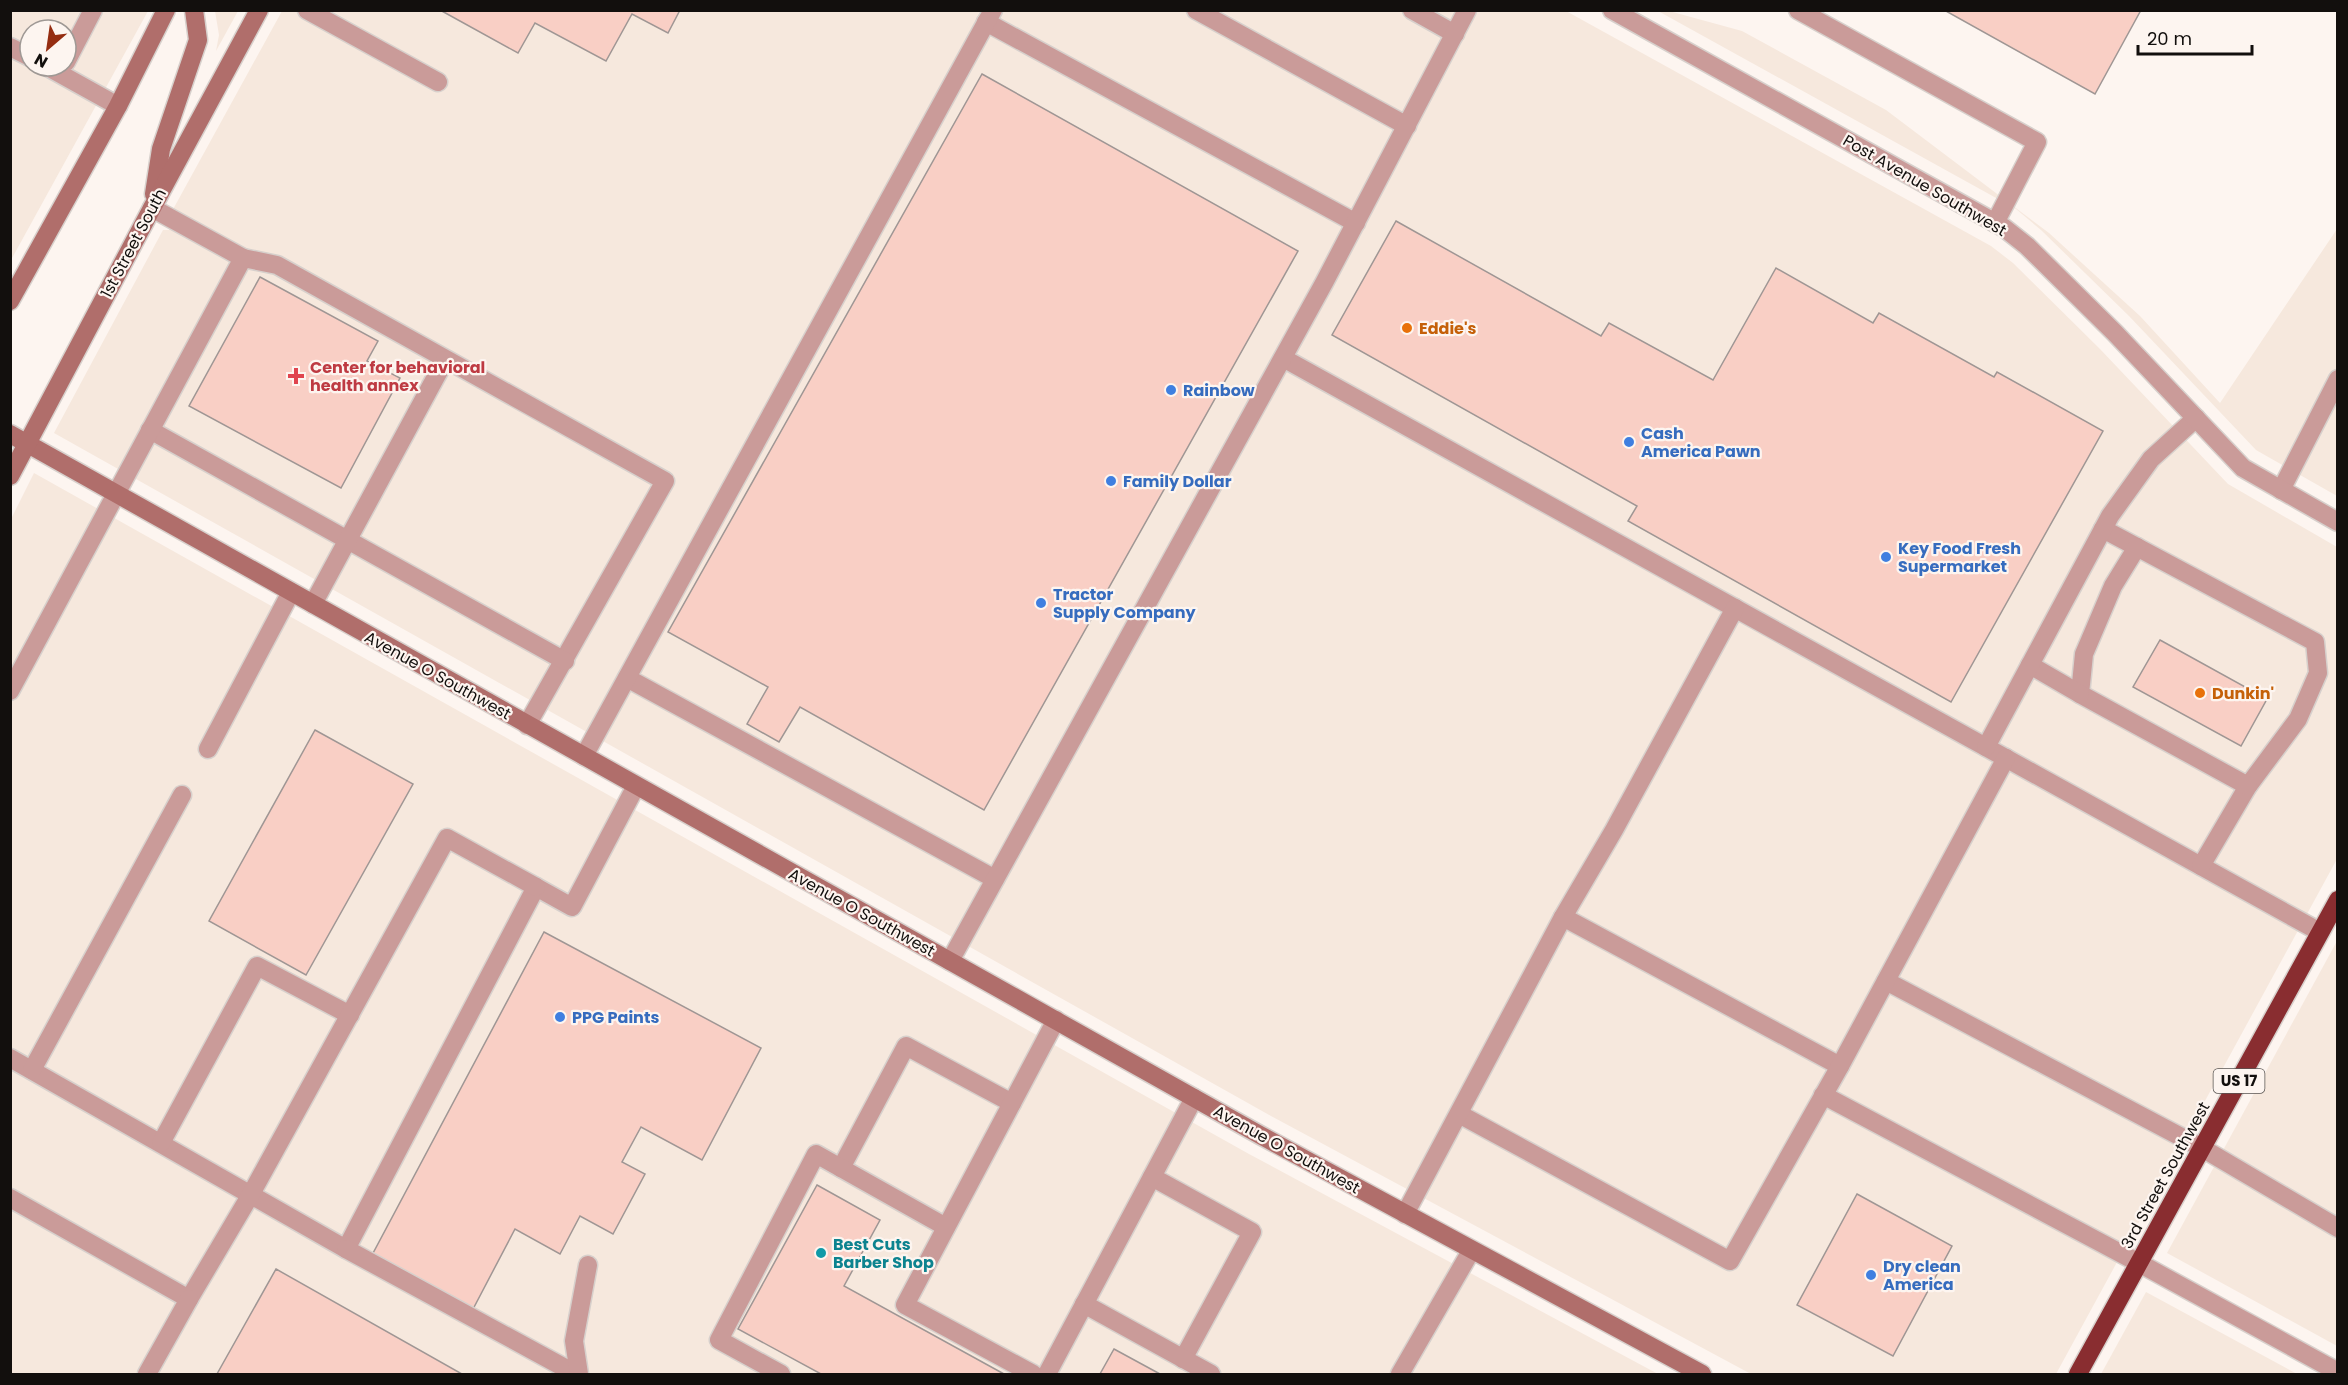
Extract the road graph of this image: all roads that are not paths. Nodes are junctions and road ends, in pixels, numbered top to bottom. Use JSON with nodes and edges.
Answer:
{"nodes":[{"id":1,"x":93,"y":10,"type":"edge"},
{"id":2,"x":165,"y":10,"type":"edge"},
{"id":3,"x":194,"y":10,"type":"edge"},
{"id":4,"x":259,"y":10,"type":"edge"},
{"id":5,"x":307,"y":10,"type":"edge"},
{"id":6,"x":1196,"y":10,"type":"edge"},
{"id":7,"x":1412,"y":10,"type":"edge"},
{"id":8,"x":1467,"y":10,"type":"edge"},
{"id":9,"x":1798,"y":10,"type":"edge"},
{"id":10,"x":1614,"y":11,"type":"edge"},
{"id":11,"x":989,"y":16,"type":"edge"},
{"id":12,"x":1455,"y":34,"type":"junction"},
{"id":13,"x":78,"y":35,"type":"edge"},
{"id":14,"x":76,"y":78,"type":"edge"},
{"id":15,"x":438,"y":82,"type":"dead end"},
{"id":16,"x":118,"y":106,"type":"junction"},
{"id":17,"x":1407,"y":126,"type":"junction"},
{"id":18,"x":152,"y":207,"type":"junction"},
{"id":19,"x":1356,"y":223,"type":"junction"},
{"id":20,"x":1995,"y":223,"type":"junction"},
{"id":21,"x":243,"y":258,"type":"junction"},
{"id":22,"x":10,"y":301,"type":"edge"},
{"id":23,"x":1283,"y":358,"type":"junction"},
{"id":24,"x":445,"y":360,"type":"junction"},
{"id":25,"x":2337,"y":379,"type":"edge"},
{"id":26,"x":2196,"y":418,"type":"junction"},
{"id":27,"x":150,"y":430,"type":"junction"},
{"id":28,"x":18,"y":439,"type":"edge"},
{"id":29,"x":10,"y":476,"type":"edge"},
{"id":30,"x":2281,"y":490,"type":"junction"},
{"id":31,"x":117,"y":494,"type":"junction"},
{"id":32,"x":2337,"y":522,"type":"edge"},
{"id":33,"x":2103,"y":529,"type":"junction"},
{"id":34,"x":348,"y":540,"type":"junction"},
{"id":35,"x":2137,"y":547,"type":"junction"},
{"id":36,"x":291,"y":592,"type":"junction"},
{"id":37,"x":313,"y":604,"type":"junction"},
{"id":38,"x":1734,"y":608,"type":"junction"},
{"id":39,"x":565,"y":661,"type":"junction"},
{"id":40,"x":2030,"y":665,"type":"junction"},
{"id":41,"x":627,"y":678,"type":"junction"},
{"id":42,"x":10,"y":691,"type":"edge"},
{"id":43,"x":2080,"y":694,"type":"junction"},
{"id":44,"x":527,"y":725,"type":"junction"},
{"id":45,"x":1986,"y":747,"type":"junction"},
{"id":46,"x":208,"y":749,"type":"dead end"},
{"id":47,"x":584,"y":756,"type":"junction"},
{"id":48,"x":2006,"y":758,"type":"junction"},
{"id":49,"x":636,"y":786,"type":"junction"},
{"id":50,"x":2248,"y":786,"type":"junction"},
{"id":51,"x":182,"y":795,"type":"dead end"},
{"id":52,"x":2201,"y":866,"type":"junction"},
{"id":53,"x":995,"y":879,"type":"junction"},
{"id":54,"x":536,"y":887,"type":"junction"},
{"id":55,"x":2337,"y":900,"type":"edge"},
{"id":56,"x":1563,"y":917,"type":"junction"},
{"id":57,"x":2320,"y":932,"type":"junction"},
{"id":58,"x":950,"y":961,"type":"junction"},
{"id":59,"x":1886,"y":981,"type":"junction"},
{"id":60,"x":350,"y":1015,"type":"junction"},
{"id":61,"x":1056,"y":1020,"type":"junction"},
{"id":62,"x":10,"y":1058,"type":"edge"},
{"id":63,"x":1840,"y":1066,"type":"junction"},
{"id":64,"x":32,"y":1070,"type":"junction"},
{"id":65,"x":1823,"y":1095,"type":"junction"},
{"id":66,"x":1194,"y":1098,"type":"junction"},
{"id":67,"x":1012,"y":1103,"type":"junction"},
{"id":68,"x":1460,"y":1114,"type":"junction"},
{"id":69,"x":161,"y":1143,"type":"junction"},
{"id":70,"x":2202,"y":1148,"type":"junction"},
{"id":71,"x":841,"y":1168,"type":"junction"},
{"id":72,"x":1152,"y":1177,"type":"junction"},
{"id":73,"x":250,"y":1194,"type":"junction"},
{"id":74,"x":10,"y":1198,"type":"edge"},
{"id":75,"x":1405,"y":1214,"type":"junction"},
{"id":76,"x":946,"y":1227,"type":"junction"},
{"id":77,"x":2337,"y":1228,"type":"edge"},
{"id":78,"x":346,"y":1249,"type":"junction"},
{"id":79,"x":1471,"y":1251,"type":"junction"},
{"id":80,"x":2139,"y":1263,"type":"junction"},
{"id":81,"x":588,"y":1265,"type":"dead end"},
{"id":82,"x":189,"y":1299,"type":"junction"},
{"id":83,"x":1084,"y":1304,"type":"junction"},
{"id":84,"x":1183,"y":1359,"type":"junction"},
{"id":85,"x":2337,"y":1372,"type":"edge"},
{"id":86,"x":1405,"y":1373,"type":"edge"},
{"id":87,"x":147,"y":1374,"type":"edge"},
{"id":88,"x":578,"y":1374,"type":"edge"},
{"id":89,"x":781,"y":1374,"type":"edge"},
{"id":90,"x":1033,"y":1374,"type":"edge"},
{"id":91,"x":1047,"y":1374,"type":"edge"},
{"id":92,"x":1211,"y":1374,"type":"edge"},
{"id":93,"x":1702,"y":1374,"type":"edge"},
{"id":94,"x":2078,"y":1374,"type":"edge"}],
"edges":[{"from":1,"to":13,"type":"street"},
{"from":2,"to":16,"type":"street"},
{"from":3,"to":18,"type":"street"},
{"from":4,"to":18,"type":"street","name":"1st Street South"},
{"from":5,"to":15,"type":"street"},
{"from":6,"to":17,"type":"street"},
{"from":7,"to":12,"type":"street"},
{"from":8,"to":12,"type":"street"},
{"from":9,"to":20,"type":"street"},
{"from":10,"to":20,"type":"street","name":"Post Avenue Southwest"},
{"from":11,"to":19,"type":"street"},
{"from":11,"to":41,"type":"street"},
{"from":12,"to":17,"type":"street"},
{"from":14,"to":16,"type":"street"},
{"from":16,"to":22,"type":"street"},
{"from":17,"to":19,"type":"street"},
{"from":18,"to":21,"type":"street"},
{"from":18,"to":28,"type":"street","name":"1st Street South"},
{"from":19,"to":23,"type":"street"},
{"from":20,"to":26,"type":"street","name":"Post Avenue Southwest"},
{"from":21,"to":24,"type":"street"},
{"from":21,"to":27,"type":"street"},
{"from":23,"to":38,"type":"street"},
{"from":23,"to":53,"type":"street"},
{"from":24,"to":34,"type":"street"},
{"from":24,"to":39,"type":"street"},
{"from":25,"to":30,"type":"street"},
{"from":26,"to":30,"type":"street","name":"Post Avenue Southwest"},
{"from":26,"to":33,"type":"street"},
{"from":27,"to":31,"type":"street"},
{"from":27,"to":34,"type":"street"},
{"from":28,"to":29,"type":"street","name":"1st Street South"},
{"from":28,"to":31,"type":"street","name":"Avenue O Southwest"},
{"from":30,"to":32,"type":"street","name":"Post Avenue Southwest"},
{"from":31,"to":36,"type":"street","name":"Avenue O Southwest"},
{"from":31,"to":42,"type":"street"},
{"from":33,"to":35,"type":"street"},
{"from":33,"to":40,"type":"street"},
{"from":34,"to":37,"type":"street"},
{"from":34,"to":39,"type":"street"},
{"from":35,"to":43,"type":"street"},
{"from":35,"to":50,"type":"street"},
{"from":36,"to":37,"type":"street","name":"Avenue O Southwest"},
{"from":36,"to":46,"type":"street"},
{"from":37,"to":44,"type":"street","name":"Avenue O Southwest"},
{"from":38,"to":45,"type":"street"},
{"from":38,"to":56,"type":"street"},
{"from":39,"to":44,"type":"street"},
{"from":40,"to":43,"type":"street"},
{"from":40,"to":45,"type":"street"},
{"from":41,"to":47,"type":"street"},
{"from":41,"to":53,"type":"street"},
{"from":43,"to":50,"type":"street"},
{"from":44,"to":47,"type":"street","name":"Avenue O Southwest"},
{"from":45,"to":48,"type":"street"},
{"from":47,"to":49,"type":"street","name":"Avenue O Southwest"},
{"from":48,"to":52,"type":"street"},
{"from":48,"to":59,"type":"street"},
{"from":49,"to":54,"type":"street"},
{"from":49,"to":58,"type":"street","name":"Avenue O Southwest"},
{"from":50,"to":52,"type":"street"},
{"from":51,"to":64,"type":"street"},
{"from":52,"to":57,"type":"street"},
{"from":53,"to":58,"type":"street"},
{"from":54,"to":60,"type":"street"},
{"from":54,"to":78,"type":"street"},
{"from":55,"to":57,"type":"highway","name":"3rd Street Southwest","number":"US 17"},
{"from":56,"to":63,"type":"street"},
{"from":56,"to":68,"type":"street"},
{"from":57,"to":70,"type":"highway","name":"3rd Street Southwest","number":"US 17"},
{"from":58,"to":61,"type":"street","name":"Avenue O Southwest"},
{"from":59,"to":63,"type":"street"},
{"from":59,"to":70,"type":"street"},
{"from":60,"to":69,"type":"street"},
{"from":60,"to":73,"type":"street"},
{"from":61,"to":66,"type":"street","name":"Avenue O Southwest"},
{"from":61,"to":67,"type":"street"},
{"from":62,"to":64,"type":"street"},
{"from":63,"to":65,"type":"street"},
{"from":64,"to":69,"type":"street"},
{"from":65,"to":68,"type":"street"},
{"from":65,"to":80,"type":"street"},
{"from":66,"to":72,"type":"street"},
{"from":66,"to":75,"type":"street","name":"Avenue O Southwest"},
{"from":67,"to":71,"type":"street"},
{"from":67,"to":76,"type":"street"},
{"from":68,"to":75,"type":"street"},
{"from":69,"to":73,"type":"street"},
{"from":70,"to":77,"type":"street"},
{"from":70,"to":80,"type":"highway","name":"3rd Street Southwest","number":"US 17"},
{"from":71,"to":76,"type":"street"},
{"from":71,"to":89,"type":"street"},
{"from":72,"to":83,"type":"street"},
{"from":72,"to":84,"type":"street"},
{"from":73,"to":78,"type":"street"},
{"from":73,"to":82,"type":"street"},
{"from":74,"to":82,"type":"street"},
{"from":75,"to":79,"type":"street","name":"Avenue O Southwest"},
{"from":76,"to":90,"type":"street"},
{"from":78,"to":88,"type":"street"},
{"from":79,"to":86,"type":"street"},
{"from":79,"to":93,"type":"street","name":"Avenue O Southwest"},
{"from":80,"to":85,"type":"street"},
{"from":80,"to":94,"type":"highway","name":"3rd Street Southwest","number":"US 17"},
{"from":81,"to":88,"type":"street"},
{"from":82,"to":87,"type":"street"},
{"from":83,"to":84,"type":"street"},
{"from":83,"to":91,"type":"street"},
{"from":84,"to":92,"type":"street"}]}
